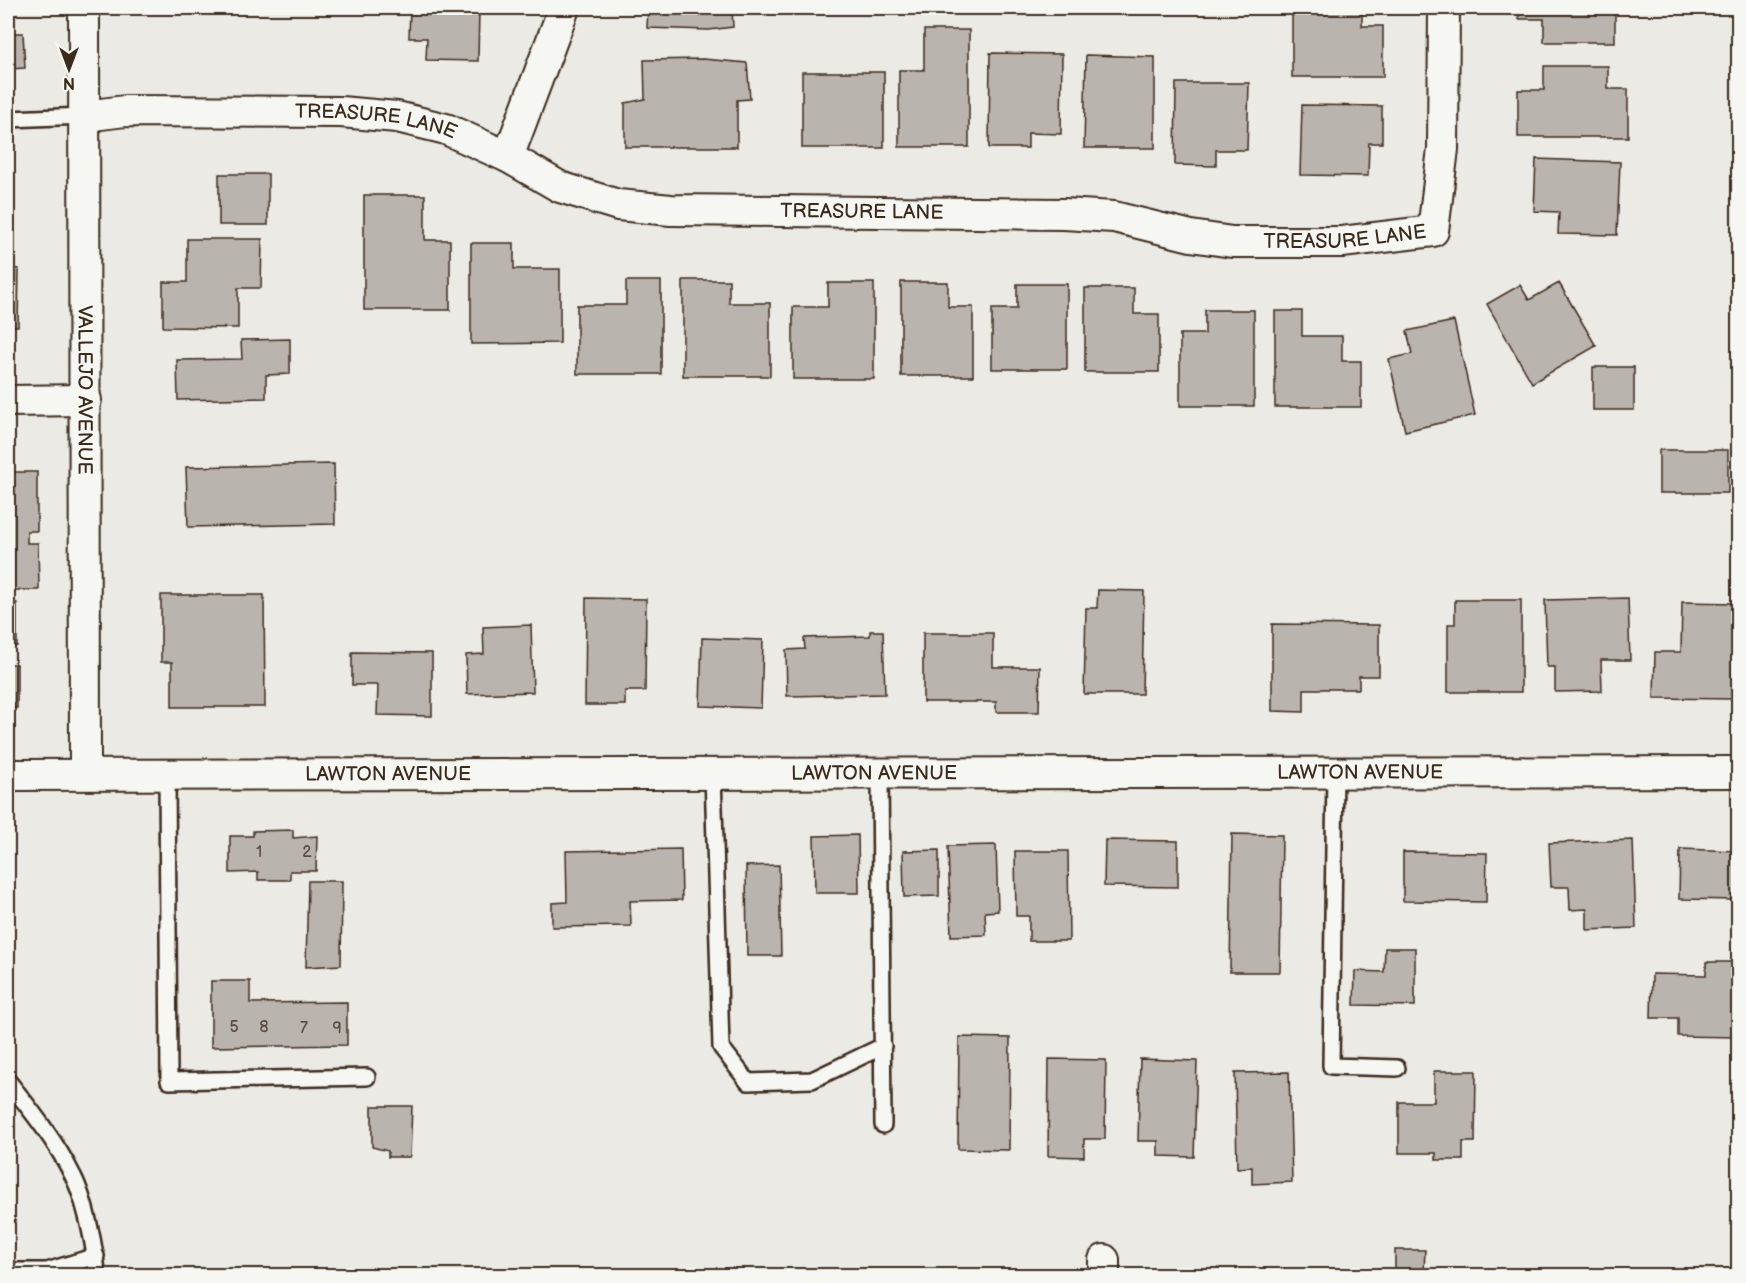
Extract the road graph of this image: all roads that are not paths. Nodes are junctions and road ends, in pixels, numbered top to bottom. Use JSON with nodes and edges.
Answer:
{"nodes":[{"id":1,"x":84,"y":8,"type":"edge"},
{"id":2,"x":564,"y":8,"type":"edge"},
{"id":3,"x":1444,"y":8,"type":"edge"},
{"id":4,"x":85,"y":116,"type":"junction"},
{"id":5,"x":8,"y":119,"type":"edge"},
{"id":6,"x":508,"y":157,"type":"junction"},
{"id":7,"x":86,"y":400,"type":"junction"},
{"id":8,"x":8,"y":401,"type":"edge"},
{"id":9,"x":1738,"y":772,"type":"edge"},
{"id":10,"x":713,"y":773,"type":"junction"},
{"id":11,"x":880,"y":773,"type":"junction"},
{"id":12,"x":1335,"y":773,"type":"junction"},
{"id":13,"x":85,"y":774,"type":"junction"},
{"id":14,"x":167,"y":774,"type":"junction"},
{"id":15,"x":8,"y":775,"type":"edge"},
{"id":16,"x":883,"y":1046,"type":"junction"},
{"id":17,"x":1397,"y":1068,"type":"dead end"},
{"id":18,"x":368,"y":1077,"type":"dead end"},
{"id":19,"x":8,"y":1081,"type":"edge"},
{"id":20,"x":883,"y":1125,"type":"dead end"},
{"id":21,"x":96,"y":1256,"type":"junction"},
{"id":22,"x":8,"y":1271,"type":"edge"},
{"id":23,"x":97,"y":1275,"type":"edge"}],
"edges":[{"from":1,"to":4,"type":"street","name":"VALLEJO AVENUE"},
{"from":2,"to":6,"type":"street"},
{"from":3,"to":6,"type":"street","name":"TREASURE LANE"},
{"from":4,"to":5,"type":"lane"},
{"from":4,"to":6,"type":"street","name":"TREASURE LANE"},
{"from":4,"to":7,"type":"street","name":"VALLEJO AVENUE"},
{"from":7,"to":8,"type":"street"},
{"from":7,"to":13,"type":"street","name":"VALLEJO AVENUE"},
{"from":9,"to":12,"type":"street","name":"LAWTON AVENUE"},
{"from":10,"to":11,"type":"street","name":"LAWTON AVENUE"},
{"from":10,"to":14,"type":"street","name":"LAWTON AVENUE"},
{"from":10,"to":16,"type":"lane"},
{"from":11,"to":12,"type":"street","name":"LAWTON AVENUE"},
{"from":11,"to":16,"type":"lane"},
{"from":12,"to":17,"type":"lane"},
{"from":13,"to":14,"type":"street","name":"LAWTON AVENUE"},
{"from":13,"to":15,"type":"street","name":"LAWTON AVENUE"},
{"from":14,"to":18,"type":"lane"},
{"from":16,"to":20,"type":"lane"},
{"from":19,"to":21,"type":"lane"},
{"from":21,"to":22,"type":"lane"},
{"from":21,"to":23,"type":"lane"}]}
